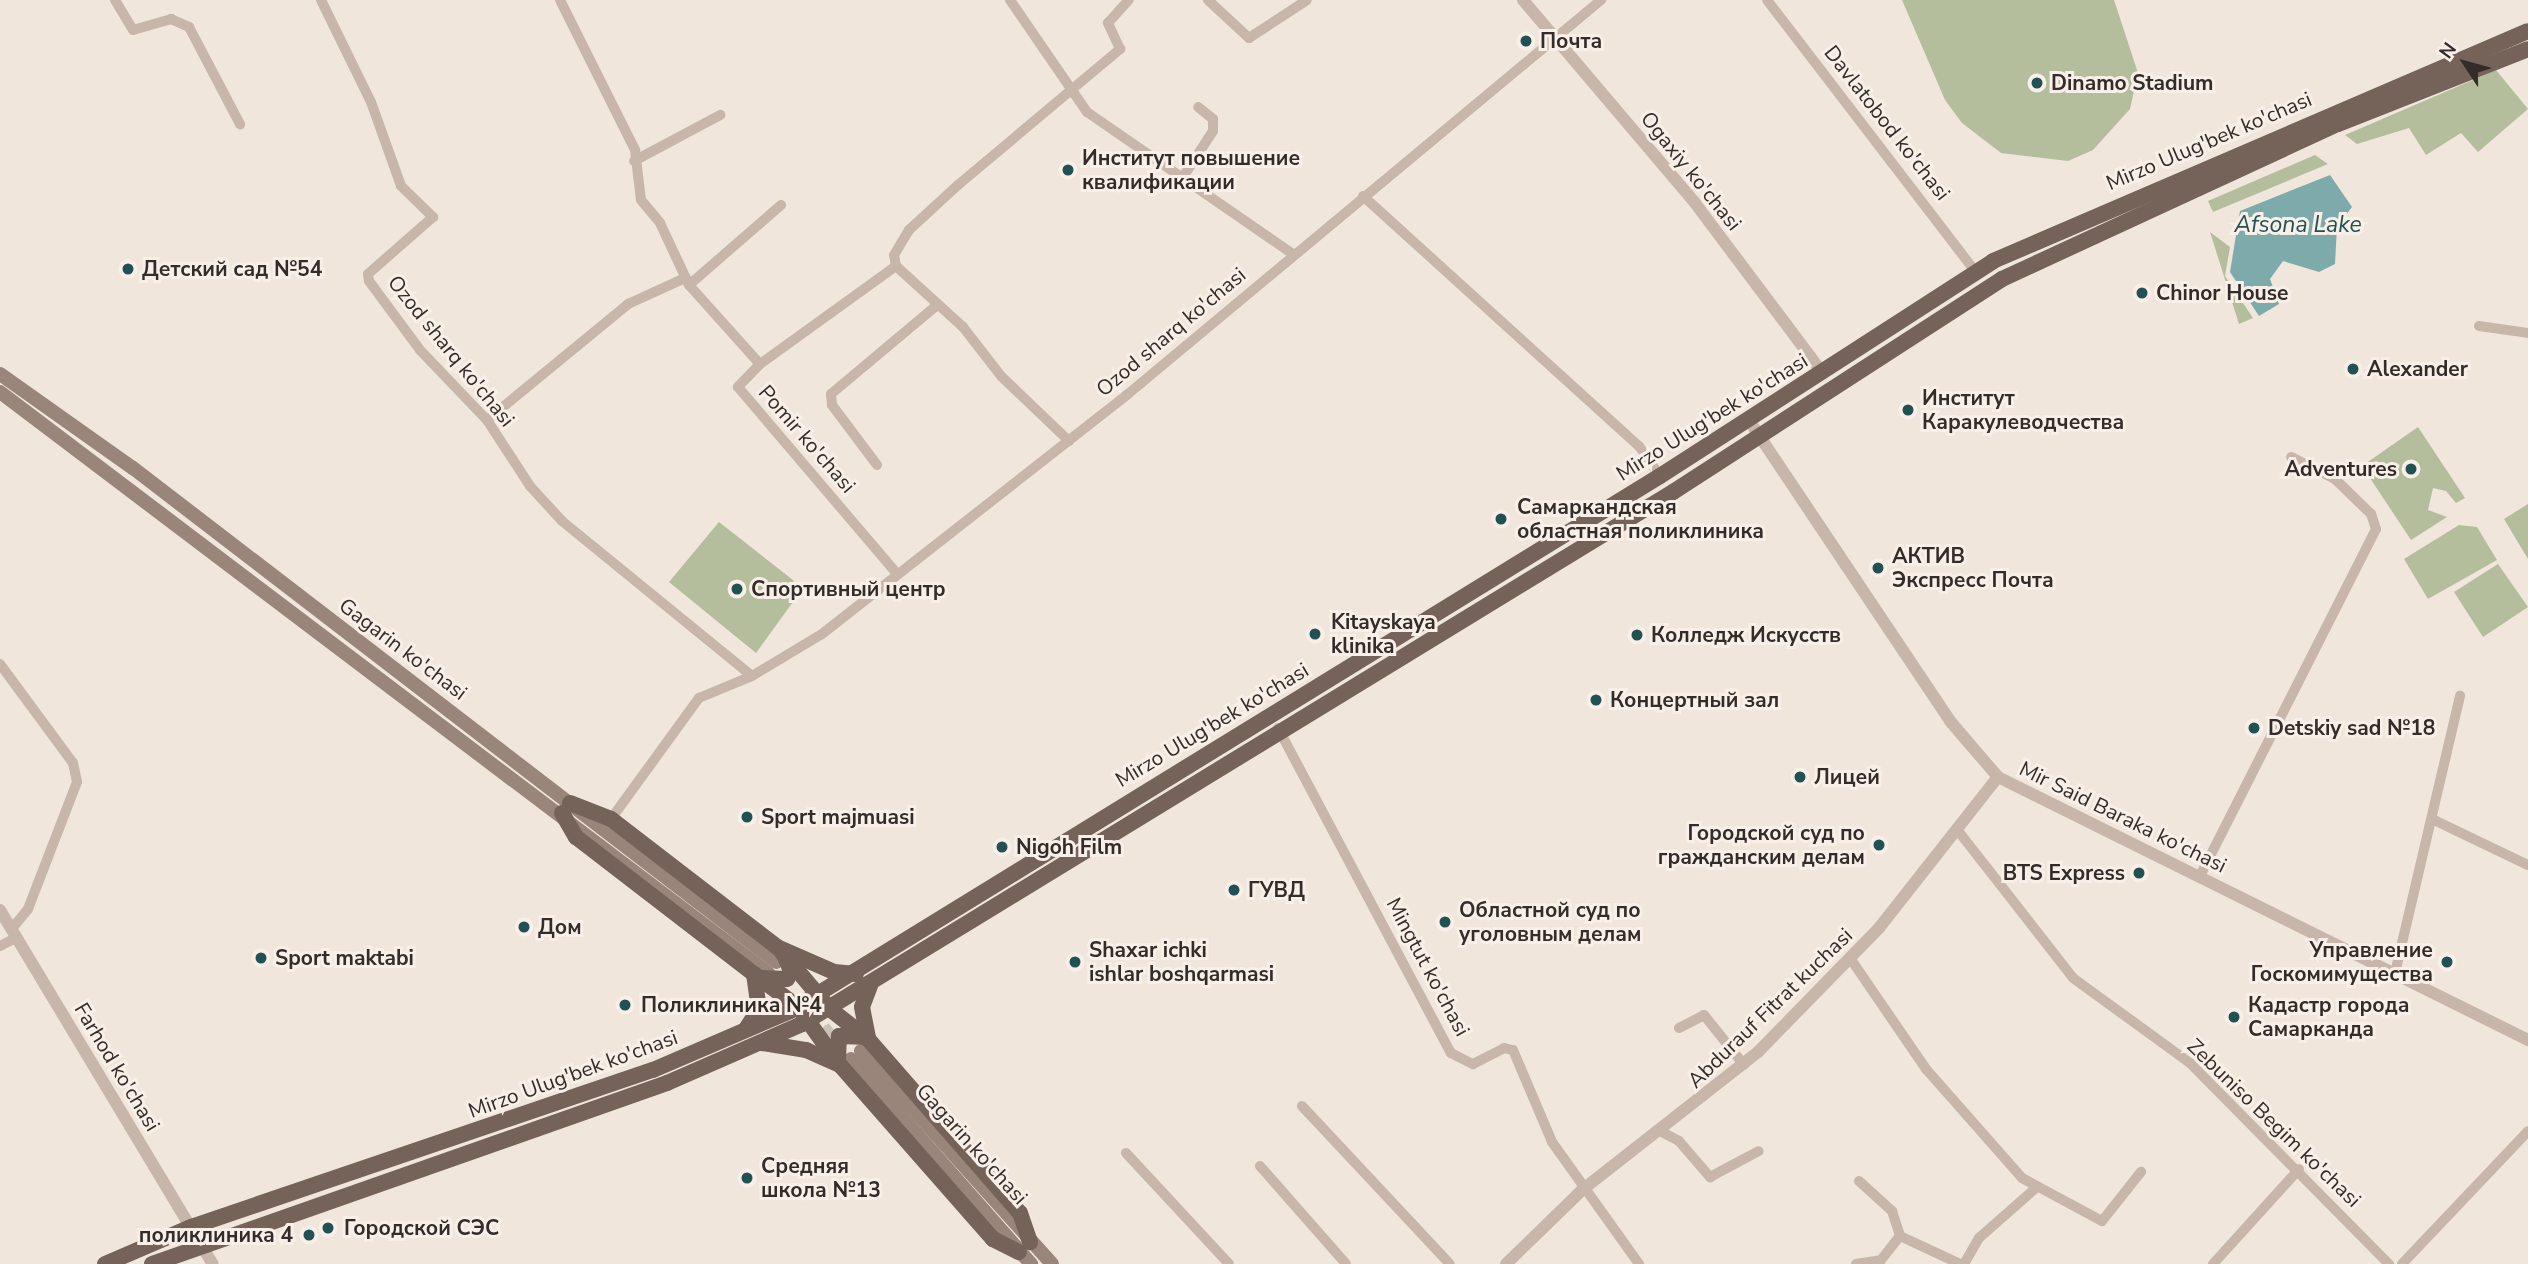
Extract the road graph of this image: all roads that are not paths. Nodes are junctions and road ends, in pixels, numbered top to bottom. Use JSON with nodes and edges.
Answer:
{"nodes":[{"id":1,"x":115,"y":0,"type":"edge"},
{"id":2,"x":321,"y":0,"type":"edge"},
{"id":3,"x":560,"y":0,"type":"edge"},
{"id":4,"x":1010,"y":0,"type":"edge"},
{"id":5,"x":1129,"y":0,"type":"edge"},
{"id":6,"x":1208,"y":0,"type":"edge"},
{"id":7,"x":1307,"y":0,"type":"edge"},
{"id":8,"x":1523,"y":0,"type":"edge"},
{"id":9,"x":1601,"y":0,"type":"edge"},
{"id":10,"x":1767,"y":0,"type":"edge"},
{"id":11,"x":2528,"y":31,"type":"edge"},
{"id":12,"x":1556,"y":39,"type":"junction"},
{"id":13,"x":2528,"y":49,"type":"edge"},
{"id":14,"x":1068,"y":89,"type":"junction"},
{"id":15,"x":1198,"y":107,"type":"dead end"},
{"id":16,"x":720,"y":115,"type":"dead end"},
{"id":17,"x":240,"y":124,"type":"dead end"},
{"id":18,"x":634,"y":162,"type":"junction"},
{"id":19,"x":1184,"y":177,"type":"junction"},
{"id":20,"x":1363,"y":196,"type":"junction"},
{"id":21,"x":781,"y":205,"type":"dead end"},
{"id":22,"x":1294,"y":255,"type":"junction"},
{"id":23,"x":896,"y":266,"type":"junction"},
{"id":24,"x":1975,"y":271,"type":"junction"},
{"id":25,"x":687,"y":281,"type":"junction"},
{"id":26,"x":937,"y":305,"type":"junction"},
{"id":27,"x":2479,"y":326,"type":"dead end"},
{"id":28,"x":2528,"y":333,"type":"edge"},
{"id":29,"x":760,"y":364,"type":"junction"},
{"id":30,"x":1822,"y":372,"type":"junction"},
{"id":31,"x":0,"y":374,"type":"edge"},
{"id":32,"x":0,"y":392,"type":"edge"},
{"id":33,"x":1748,"y":419,"type":"junction"},
{"id":34,"x":487,"y":420,"type":"junction"},
{"id":35,"x":1760,"y":436,"type":"junction"},
{"id":36,"x":1069,"y":441,"type":"junction"},
{"id":37,"x":2291,"y":457,"type":"dead end"},
{"id":38,"x":877,"y":465,"type":"dead end"},
{"id":39,"x":1660,"y":476,"type":"junction"},
{"id":40,"x":897,"y":574,"type":"junction"},
{"id":41,"x":0,"y":664,"type":"edge"},
{"id":42,"x":752,"y":676,"type":"junction"},
{"id":43,"x":2460,"y":696,"type":"dead end"},
{"id":44,"x":1278,"y":728,"type":"junction"},
{"id":45,"x":1998,"y":777,"type":"junction"},
{"id":46,"x":566,"y":808,"type":"junction"},
{"id":47,"x":611,"y":819,"type":"junction"},
{"id":48,"x":2434,"y":820,"type":"junction"},
{"id":49,"x":1959,"y":832,"type":"junction"},
{"id":50,"x":2528,"y":865,"type":"edge"},
{"id":51,"x":2200,"y":876,"type":"junction"},
{"id":52,"x":0,"y":910,"type":"edge"},
{"id":53,"x":14,"y":934,"type":"junction"},
{"id":54,"x":0,"y":946,"type":"edge"},
{"id":55,"x":1850,"y":958,"type":"junction"},
{"id":56,"x":769,"y":964,"type":"junction"},
{"id":57,"x":2395,"y":972,"type":"junction"},
{"id":58,"x":856,"y":974,"type":"junction"},
{"id":59,"x":870,"y":986,"type":"junction"},
{"id":60,"x":825,"y":1002,"type":"junction"},
{"id":61,"x":798,"y":1007,"type":"junction"},
{"id":62,"x":809,"y":1020,"type":"junction"},
{"id":63,"x":1679,"y":1028,"type":"dead end"},
{"id":64,"x":743,"y":1032,"type":"junction"},
{"id":65,"x":2528,"y":1040,"type":"edge"},
{"id":66,"x":759,"y":1042,"type":"junction"},
{"id":67,"x":855,"y":1054,"type":"junction"},
{"id":68,"x":1744,"y":1065,"type":"junction"},
{"id":69,"x":1302,"y":1106,"type":"dead end"},
{"id":70,"x":2528,"y":1131,"type":"edge"},
{"id":71,"x":1662,"y":1132,"type":"junction"},
{"id":72,"x":1759,"y":1151,"type":"dead end"},
{"id":73,"x":1126,"y":1153,"type":"dead end"},
{"id":74,"x":1259,"y":1166,"type":"dead end"},
{"id":75,"x":2299,"y":1169,"type":"junction"},
{"id":76,"x":2141,"y":1172,"type":"dead end"},
{"id":77,"x":1859,"y":1181,"type":"dead end"},
{"id":78,"x":2036,"y":1188,"type":"junction"},
{"id":79,"x":1582,"y":1190,"type":"junction"},
{"id":80,"x":191,"y":1227,"type":"junction"},
{"id":81,"x":1900,"y":1236,"type":"junction"},
{"id":82,"x":201,"y":1243,"type":"junction"},
{"id":83,"x":1025,"y":1247,"type":"junction"},
{"id":84,"x":1512,"y":1262,"type":"edge"},
{"id":85,"x":105,"y":1264,"type":"edge"},
{"id":86,"x":152,"y":1264,"type":"edge"},
{"id":87,"x":213,"y":1264,"type":"edge"},
{"id":88,"x":1031,"y":1264,"type":"edge"},
{"id":89,"x":1052,"y":1264,"type":"edge"},
{"id":90,"x":1228,"y":1264,"type":"edge"},
{"id":91,"x":1346,"y":1264,"type":"edge"},
{"id":92,"x":1450,"y":1264,"type":"edge"},
{"id":93,"x":1639,"y":1264,"type":"edge"},
{"id":94,"x":1856,"y":1264,"type":"edge"},
{"id":95,"x":1962,"y":1264,"type":"edge"},
{"id":96,"x":2213,"y":1264,"type":"edge"},
{"id":97,"x":2389,"y":1264,"type":"edge"},
{"id":98,"x":2402,"y":1264,"type":"edge"}],
"edges":[{"from":1,"to":17,"type":"street"},
{"from":2,"to":34,"type":"street","name":"Ozod sharq ko'chasi"},
{"from":3,"to":18,"type":"street","name":"Pomir ko'chasi"},
{"from":4,"to":14,"type":"street"},
{"from":5,"to":14,"type":"street"},
{"from":6,"to":7,"type":"street"},
{"from":8,"to":12,"type":"street","name":"Ogaxiy ko'chasi"},
{"from":9,"to":12,"type":"street","name":"Ozod sharq ko'chasi"},
{"from":10,"to":24,"type":"street","name":"Davlatobod ko'chasi"},
{"from":11,"to":24,"type":"main road","name":"Mirzo Ulug'bek ko'chasi"},
{"from":12,"to":20,"type":"street","name":"Ozod sharq ko'chasi"},
{"from":12,"to":30,"type":"street","name":"Ogaxiy ko'chasi"},
{"from":13,"to":35,"type":"main road","name":"Mirzo Ulug'bek ko'chasi"},
{"from":14,"to":19,"type":"street"},
{"from":14,"to":23,"type":"street"},
{"from":15,"to":19,"type":"street"},
{"from":16,"to":18,"type":"street"},
{"from":18,"to":25,"type":"street","name":"Pomir ko'chasi"},
{"from":19,"to":22,"type":"street"},
{"from":20,"to":22,"type":"street","name":"Ozod sharq ko'chasi"},
{"from":20,"to":39,"type":"street"},
{"from":21,"to":25,"type":"street"},
{"from":22,"to":36,"type":"street","name":"Ozod sharq ko'chasi"},
{"from":23,"to":26,"type":"street"},
{"from":23,"to":29,"type":"street"},
{"from":24,"to":30,"type":"main road","name":"Mirzo Ulug'bek ko'chasi"},
{"from":25,"to":29,"type":"street","name":"Pomir ko'chasi"},
{"from":25,"to":34,"type":"street"},
{"from":26,"to":36,"type":"street"},
{"from":26,"to":38,"type":"street"},
{"from":27,"to":28,"type":"street"},
{"from":29,"to":40,"type":"street","name":"Pomir ko'chasi"},
{"from":30,"to":33,"type":"main road","name":"Mirzo Ulug'bek ko'chasi"},
{"from":31,"to":46,"type":"main road","name":"Gagarin ko'chasi"},
{"from":32,"to":46,"type":"main road","name":"Gagarin ko'chasi"},
{"from":33,"to":35,"type":"street","name":"Mir Said Baraka ko'chasi"},
{"from":33,"to":39,"type":"main road","name":"Mirzo Ulug'bek ko'chasi"},
{"from":34,"to":42,"type":"street","name":"Ozod sharq ko'chasi"},
{"from":35,"to":44,"type":"main road","name":"Mirzo Ulug'bek ko'chasi"},
{"from":35,"to":45,"type":"street","name":"Mir Said Baraka ko'chasi"},
{"from":36,"to":40,"type":"street","name":"Ozod sharq ko'chasi"},
{"from":37,"to":51,"type":"street"},
{"from":39,"to":58,"type":"main road","name":"Mirzo Ulug'bek ko'chasi"},
{"from":40,"to":42,"type":"street","name":"Ozod sharq ko'chasi"},
{"from":41,"to":53,"type":"street"},
{"from":42,"to":47,"type":"street","name":"Ozod sharq ko'chasi"},
{"from":43,"to":48,"type":"street"},
{"from":44,"to":59,"type":"main road","name":"Mirzo Ulug'bek ko'chasi"},
{"from":44,"to":79,"type":"street","name":"Mingtut ko'chasi"},
{"from":45,"to":49,"type":"street","name":"Abdurauf Fitrat kuchasi"},
{"from":45,"to":51,"type":"street","name":"Mir Said Baraka ko'chasi"},
{"from":46,"to":47,"type":"main road"},
{"from":46,"to":56,"type":"main road","name":"Gagarin ko'chasi"},
{"from":46,"to":56,"type":"main road"},
{"from":47,"to":56,"type":"main road"},
{"from":48,"to":50,"type":"street"},
{"from":48,"to":57,"type":"street"},
{"from":49,"to":55,"type":"street","name":"Abdurauf Fitrat kuchasi"},
{"from":49,"to":75,"type":"street","name":"Zebuniso Begim ko'chasi"},
{"from":51,"to":57,"type":"street","name":"Mir Said Baraka ko'chasi"},
{"from":52,"to":53,"type":"street","name":"Farhod ko'chasi"},
{"from":53,"to":54,"type":"street"},
{"from":53,"to":80,"type":"street","name":"Farhod ko'chasi"},
{"from":55,"to":68,"type":"street","name":"Abdurauf Fitrat kuchasi"},
{"from":55,"to":78,"type":"street"},
{"from":56,"to":58,"type":"main road"},
{"from":56,"to":60,"type":"main road"},
{"from":56,"to":61,"type":"main road"},
{"from":56,"to":64,"type":"main road"},
{"from":57,"to":65,"type":"street","name":"Mir Said Baraka ko'chasi"},
{"from":58,"to":60,"type":"main road","name":"Mirzo Ulug'bek ko'chasi"},
{"from":59,"to":60,"type":"main road","name":"Mirzo Ulug'bek ko'chasi"},
{"from":59,"to":67,"type":"main road"},
{"from":60,"to":61,"type":"main road","name":"Mirzo Ulug'bek ko'chasi"},
{"from":60,"to":62,"type":"main road","name":"Mirzo Ulug'bek ko'chasi"},
{"from":60,"to":67,"type":"main road"},
{"from":61,"to":62,"type":"main road"},
{"from":61,"to":64,"type":"main road","name":"Mirzo Ulug'bek ko'chasi"},
{"from":62,"to":66,"type":"main road","name":"Mirzo Ulug'bek ko'chasi"},
{"from":62,"to":67,"type":"main road"},
{"from":63,"to":68,"type":"street"},
{"from":64,"to":80,"type":"main road","name":"Mirzo Ulug'bek ko'chasi"},
{"from":66,"to":67,"type":"main road"},
{"from":66,"to":82,"type":"main road","name":"Mirzo Ulug'bek ko'chasi"},
{"from":67,"to":83,"type":"main road"},
{"from":67,"to":83,"type":"main road"},
{"from":68,"to":71,"type":"street","name":"Abdurauf Fitrat kuchasi"},
{"from":69,"to":92,"type":"street"},
{"from":70,"to":98,"type":"street"},
{"from":71,"to":72,"type":"street"},
{"from":71,"to":79,"type":"street","name":"Abdurauf Fitrat kuchasi"},
{"from":73,"to":90,"type":"street"},
{"from":74,"to":91,"type":"street"},
{"from":75,"to":96,"type":"street"},
{"from":75,"to":97,"type":"street","name":"Zebuniso Begim ko'chasi"},
{"from":76,"to":78,"type":"street"},
{"from":77,"to":81,"type":"street"},
{"from":78,"to":95,"type":"street"},
{"from":79,"to":84,"type":"street","name":"Abdurauf Fitrat kuchasi"},
{"from":79,"to":93,"type":"street","name":"Mingtut ko'chasi"},
{"from":80,"to":82,"type":"street","name":"Farhod ko'chasi"},
{"from":80,"to":85,"type":"main road","name":"Mirzo Ulug'bek ko'chasi"},
{"from":81,"to":94,"type":"street"},
{"from":81,"to":95,"type":"street"},
{"from":82,"to":86,"type":"main road","name":"Mirzo Ulug'bek ko'chasi"},
{"from":82,"to":87,"type":"street","name":"Farhod ko'chasi"},
{"from":83,"to":88,"type":"main road"},
{"from":83,"to":89,"type":"main road"}]}
